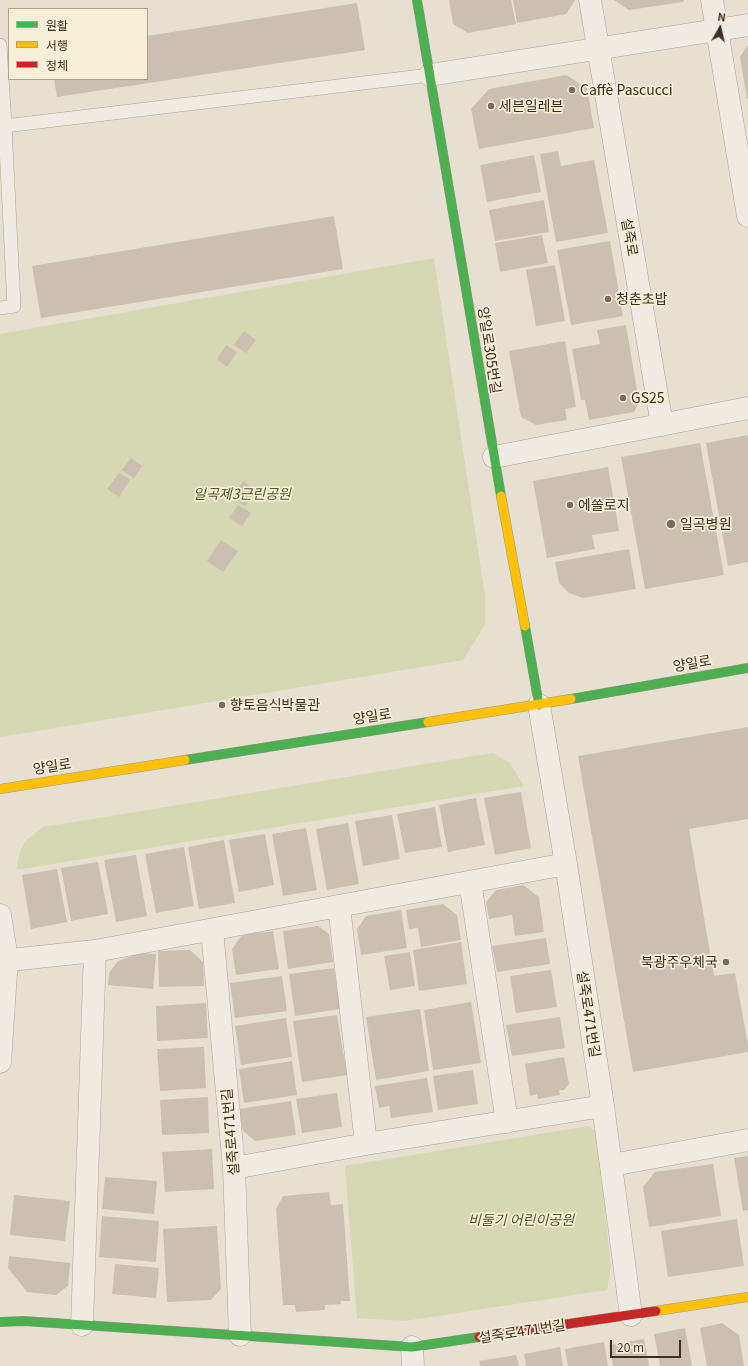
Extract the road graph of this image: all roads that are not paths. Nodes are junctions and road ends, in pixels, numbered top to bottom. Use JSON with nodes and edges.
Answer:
{"nodes":[{"id":1,"x":417,"y":0,"type":"edge"},
{"id":2,"x":590,"y":0,"type":"edge"},
{"id":3,"x":712,"y":0,"type":"edge"},
{"id":4,"x":748,"y":25,"type":"edge"},
{"id":5,"x":717,"y":30,"type":"junction"},
{"id":6,"x":0,"y":45,"type":"edge"},
{"id":7,"x":597,"y":48,"type":"junction"},
{"id":8,"x":430,"y":75,"type":"junction"},
{"id":9,"x":5,"y":126,"type":"junction"},
{"id":10,"x":3,"y":151,"type":"edge"},
{"id":11,"x":748,"y":216,"type":"edge"},
{"id":12,"x":0,"y":308,"type":"edge"},
{"id":13,"x":748,"y":408,"type":"edge"},
{"id":14,"x":662,"y":425,"type":"junction"},
{"id":15,"x":494,"y":457,"type":"junction"},
{"id":16,"x":748,"y":668,"type":"edge"},
{"id":17,"x":539,"y":705,"type":"junction"},
{"id":18,"x":0,"y":789,"type":"edge"},
{"id":19,"x":566,"y":864,"type":"junction"},
{"id":20,"x":470,"y":882,"type":"junction"},
{"id":21,"x":339,"y":906,"type":"junction"},
{"id":22,"x":0,"y":915,"type":"edge"},
{"id":23,"x":212,"y":930,"type":"junction"},
{"id":24,"x":95,"y":952,"type":"junction"},
{"id":25,"x":4,"y":960,"type":"edge"},
{"id":26,"x":0,"y":1062,"type":"edge"},
{"id":27,"x":603,"y":1106,"type":"junction"},
{"id":28,"x":507,"y":1122,"type":"junction"},
{"id":29,"x":748,"y":1140,"type":"edge"},
{"id":30,"x":366,"y":1144,"type":"junction"},
{"id":31,"x":612,"y":1165,"type":"junction"},
{"id":32,"x":234,"y":1168,"type":"junction"},
{"id":33,"x":748,"y":1297,"type":"edge"},
{"id":34,"x":632,"y":1315,"type":"junction"},
{"id":35,"x":0,"y":1322,"type":"edge"},
{"id":36,"x":82,"y":1325,"type":"junction"},
{"id":37,"x":240,"y":1335,"type":"junction"},
{"id":38,"x":413,"y":1357,"type":"edge"}],
"edges":[{"from":1,"to":8,"type":"street","name":"양일로305번길"},
{"from":2,"to":7,"type":"street","name":"설죽로"},
{"from":3,"to":5,"type":"street"},
{"from":4,"to":5,"type":"street"},
{"from":5,"to":7,"type":"street"},
{"from":5,"to":11,"type":"street"},
{"from":6,"to":9,"type":"lane"},
{"from":7,"to":8,"type":"street"},
{"from":7,"to":14,"type":"street","name":"설죽로"},
{"from":8,"to":9,"type":"lane"},
{"from":8,"to":15,"type":"street","name":"양일로305번길"},
{"from":9,"to":10,"type":"lane"},
{"from":10,"to":12,"type":"lane"},
{"from":13,"to":14,"type":"street"},
{"from":14,"to":15,"type":"street"},
{"from":15,"to":17,"type":"street","name":"양일로305번길"},
{"from":16,"to":17,"type":"street","name":"양일로"},
{"from":17,"to":18,"type":"street","name":"양일로"},
{"from":17,"to":19,"type":"street","name":"설죽로471번길"},
{"from":19,"to":20,"type":"street"},
{"from":19,"to":27,"type":"street","name":"설죽로471번길"},
{"from":20,"to":21,"type":"street"},
{"from":20,"to":28,"type":"street"},
{"from":21,"to":23,"type":"street"},
{"from":21,"to":30,"type":"street"},
{"from":22,"to":25,"type":"street"},
{"from":23,"to":24,"type":"street"},
{"from":23,"to":32,"type":"street","name":"설죽로471번길"},
{"from":24,"to":25,"type":"street"},
{"from":24,"to":36,"type":"street"},
{"from":25,"to":26,"type":"street"},
{"from":27,"to":28,"type":"street"},
{"from":27,"to":31,"type":"street","name":"설죽로471번길"},
{"from":28,"to":30,"type":"street"},
{"from":29,"to":31,"type":"street"},
{"from":30,"to":32,"type":"street"},
{"from":31,"to":34,"type":"street","name":"설죽로471번길"},
{"from":32,"to":37,"type":"street","name":"설죽로471번길"},
{"from":33,"to":34,"type":"street","name":"설죽로471번길"},
{"from":34,"to":38,"type":"street","name":"설죽로471번길"},
{"from":35,"to":36,"type":"street","name":"설죽로471번길"},
{"from":36,"to":37,"type":"street","name":"설죽로471번길"},
{"from":37,"to":38,"type":"street","name":"설죽로471번길"}]}
